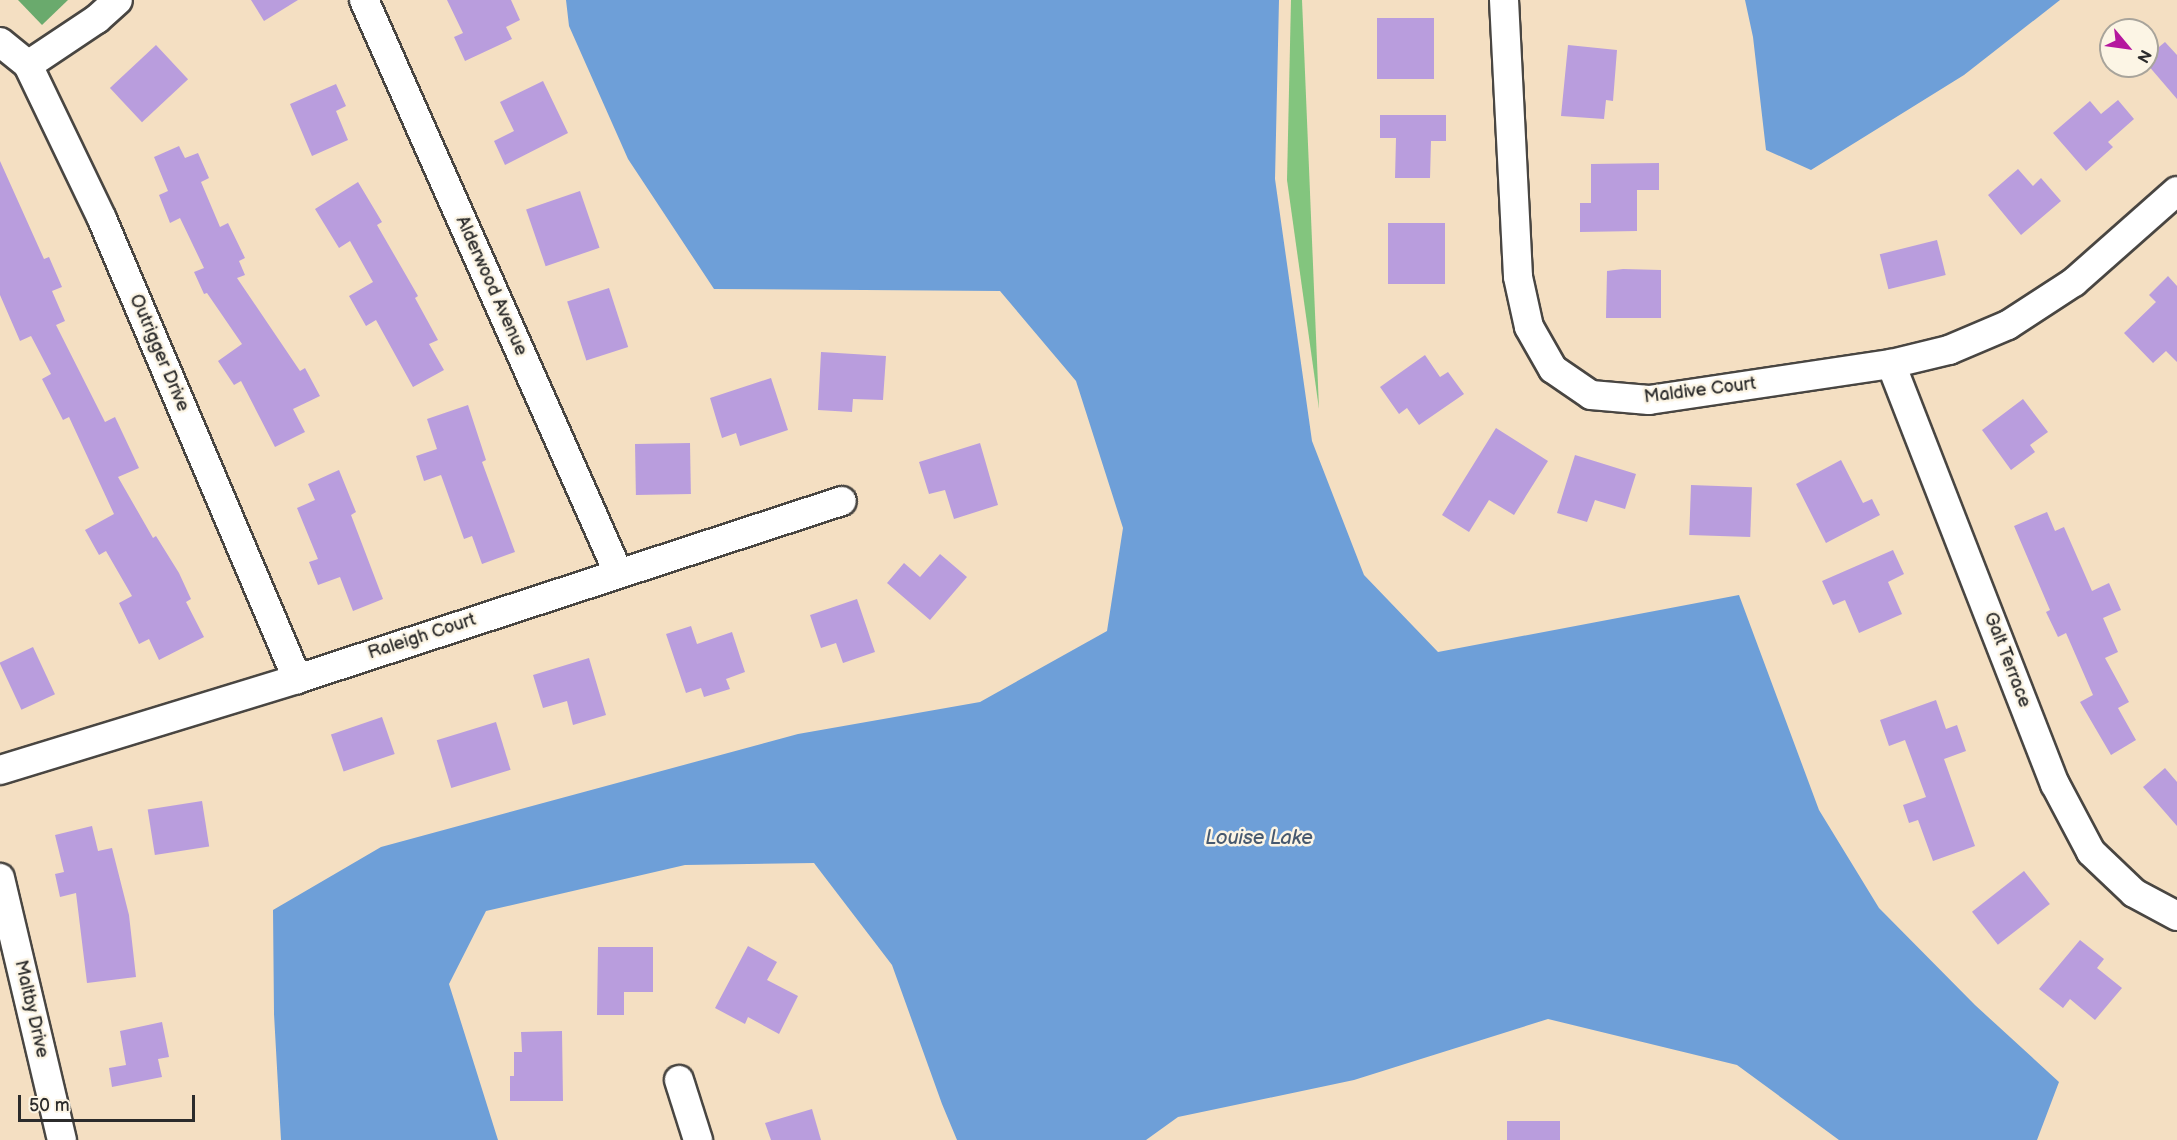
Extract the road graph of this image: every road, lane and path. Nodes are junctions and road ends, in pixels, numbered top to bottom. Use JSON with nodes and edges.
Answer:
{"nodes":[{"id":1,"x":118,"y":0,"type":"edge"},
{"id":2,"x":364,"y":0,"type":"edge"},
{"id":3,"x":1504,"y":0,"type":"edge"},
{"id":4,"x":0,"y":42,"type":"edge"},
{"id":5,"x":28,"y":65,"type":"junction"},
{"id":6,"x":2177,"y":191,"type":"edge"},
{"id":7,"x":1892,"y":364,"type":"junction"},
{"id":8,"x":842,"y":501,"type":"dead end"},
{"id":9,"x":618,"y":573,"type":"junction"},
{"id":10,"x":297,"y":679,"type":"junction"},
{"id":11,"x":0,"y":770,"type":"edge"},
{"id":12,"x":0,"y":878,"type":"edge"},
{"id":13,"x":2177,"y":916,"type":"edge"},
{"id":14,"x":679,"y":1080,"type":"dead end"},
{"id":15,"x":62,"y":1140,"type":"edge"},
{"id":16,"x":698,"y":1140,"type":"edge"}],
"edges":[{"from":1,"to":5,"type":"street"},
{"from":2,"to":9,"type":"street","name":"Alderwood Avenue"},
{"from":3,"to":7,"type":"street","name":"Maldive Court"},
{"from":4,"to":5,"type":"street","name":"Outrigger Drive"},
{"from":5,"to":10,"type":"street","name":"Outrigger Drive"},
{"from":6,"to":7,"type":"street","name":"Maldive Court"},
{"from":7,"to":13,"type":"street","name":"Galt Terrace"},
{"from":8,"to":9,"type":"street","name":"Raleigh Court"},
{"from":9,"to":10,"type":"street","name":"Raleigh Court"},
{"from":10,"to":11,"type":"street","name":"Raleigh Court"},
{"from":12,"to":15,"type":"street","name":"Maltby Drive"},
{"from":14,"to":16,"type":"street"}]}
